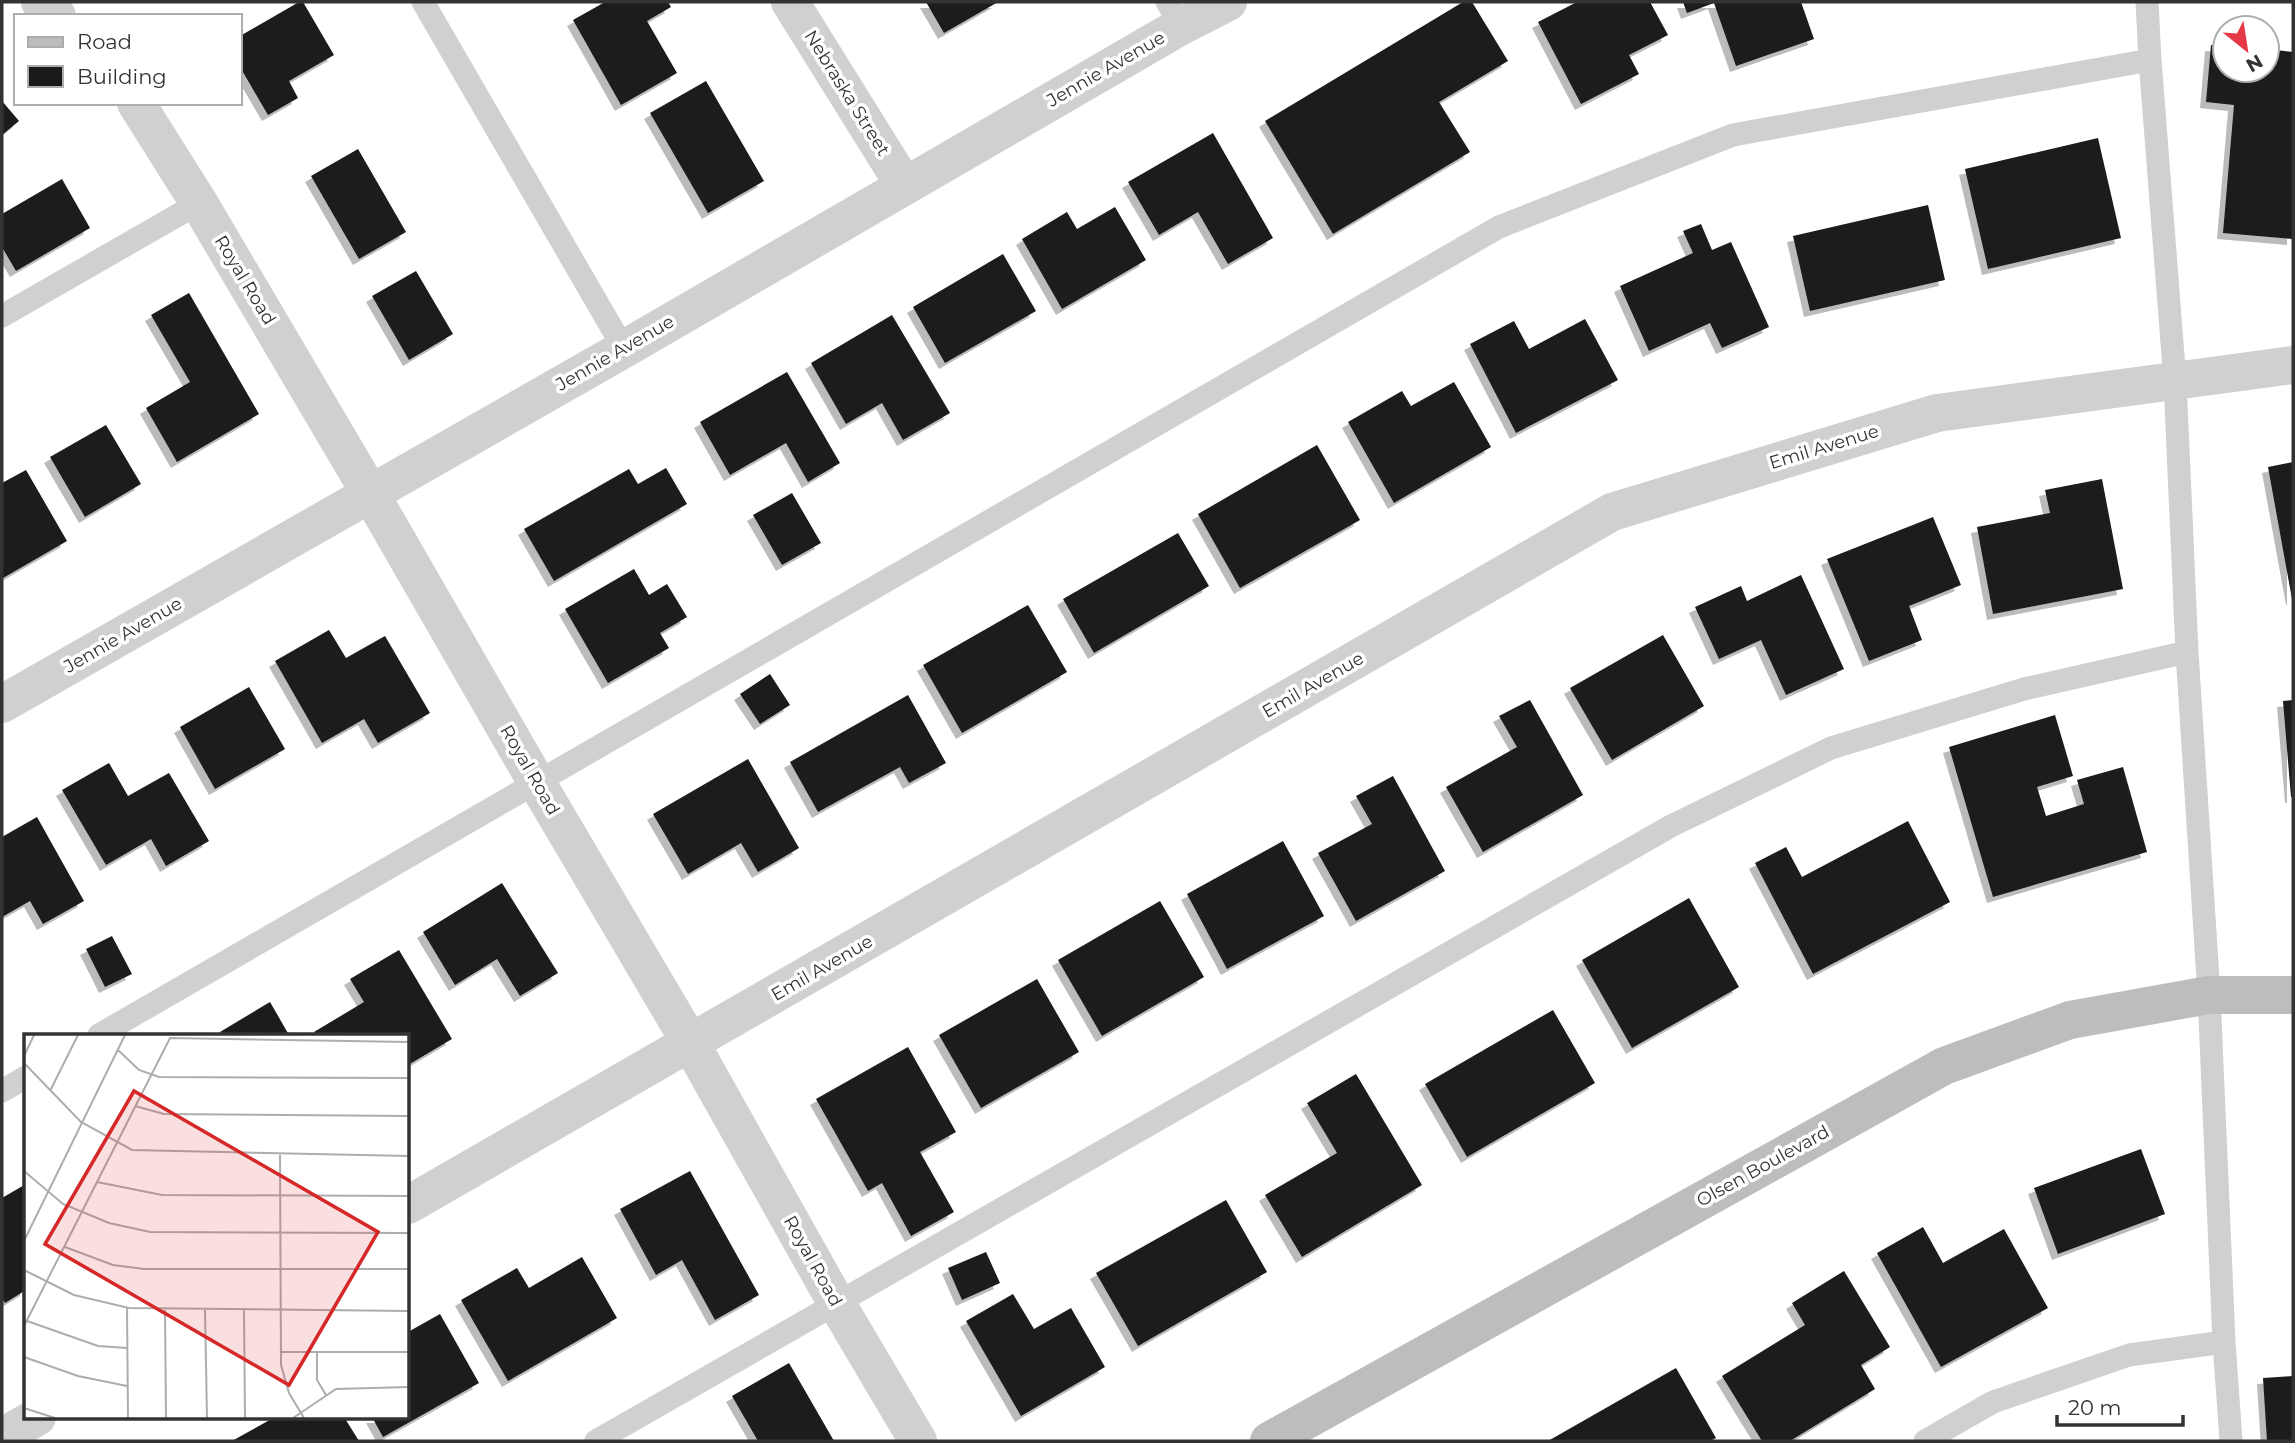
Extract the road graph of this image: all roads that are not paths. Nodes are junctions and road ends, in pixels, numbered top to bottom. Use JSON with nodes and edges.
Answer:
{"nodes":[{"id":1,"x":40,"y":2,"type":"edge"},
{"id":2,"x":423,"y":2,"type":"edge"},
{"id":3,"x":790,"y":2,"type":"edge"},
{"id":4,"x":1228,"y":2,"type":"edge"},
{"id":5,"x":2147,"y":2,"type":"edge"},
{"id":6,"x":55,"y":14,"type":"edge"},
{"id":7,"x":1174,"y":14,"type":"edge"},
{"id":8,"x":2150,"y":60,"type":"junction"},
{"id":9,"x":137,"y":105,"type":"edge"},
{"id":10,"x":904,"y":185,"type":"junction"},
{"id":11,"x":199,"y":203,"type":"junction"},
{"id":12,"x":2,"y":316,"type":"edge"},
{"id":13,"x":624,"y":349,"type":"junction"},
{"id":14,"x":2293,"y":365,"type":"edge"},
{"id":15,"x":2175,"y":381,"type":"junction"},
{"id":16,"x":370,"y":493,"type":"junction"},
{"id":17,"x":2187,"y":652,"type":"junction"},
{"id":18,"x":2,"y":704,"type":"edge"},
{"id":19,"x":537,"y":783,"type":"junction"},
{"id":20,"x":2209,"y":995,"type":"junction"},
{"id":21,"x":2293,"y":995,"type":"edge"},
{"id":22,"x":101,"y":1034,"type":"edge"},
{"id":23,"x":691,"y":1044,"type":"junction"},
{"id":24,"x":24,"y":1078,"type":"edge"},
{"id":25,"x":2,"y":1091,"type":"edge"},
{"id":26,"x":410,"y":1204,"type":"edge"},
{"id":27,"x":837,"y":1304,"type":"junction"},
{"id":28,"x":2224,"y":1342,"type":"junction"},
{"id":29,"x":35,"y":1418,"type":"edge"},
{"id":30,"x":2,"y":1437,"type":"edge"},
{"id":31,"x":596,"y":1441,"type":"edge"},
{"id":32,"x":918,"y":1441,"type":"edge"},
{"id":33,"x":1269,"y":1441,"type":"edge"},
{"id":34,"x":1925,"y":1441,"type":"edge"},
{"id":35,"x":2231,"y":1441,"type":"edge"}],
"edges":[{"from":1,"to":6,"type":"street"},
{"from":2,"to":13,"type":"lane"},
{"from":3,"to":10,"type":"street","name":"Nebraska Street"},
{"from":4,"to":7,"type":"street","name":"Jennie Avenue"},
{"from":5,"to":8,"type":"lane"},
{"from":7,"to":10,"type":"street","name":"Jennie Avenue"},
{"from":8,"to":15,"type":"lane"},
{"from":8,"to":19,"type":"lane"},
{"from":9,"to":11,"type":"street","name":"Royal Road"},
{"from":10,"to":13,"type":"street","name":"Jennie Avenue"},
{"from":11,"to":12,"type":"lane"},
{"from":11,"to":16,"type":"street","name":"Royal Road"},
{"from":13,"to":16,"type":"street","name":"Jennie Avenue"},
{"from":14,"to":15,"type":"street","name":"Emil Avenue"},
{"from":15,"to":17,"type":"lane"},
{"from":15,"to":23,"type":"street","name":"Emil Avenue"},
{"from":16,"to":18,"type":"street","name":"Jennie Avenue"},
{"from":16,"to":19,"type":"street","name":"Royal Road"},
{"from":17,"to":20,"type":"lane"},
{"from":17,"to":27,"type":"lane"},
{"from":19,"to":22,"type":"lane"},
{"from":19,"to":23,"type":"street","name":"Royal Road"},
{"from":20,"to":21,"type":"main road","name":"Olsen Boulevard"},
{"from":20,"to":28,"type":"lane"},
{"from":20,"to":33,"type":"main road","name":"Olsen Boulevard"},
{"from":23,"to":26,"type":"street","name":"Emil Avenue"},
{"from":23,"to":27,"type":"street","name":"Royal Road"},
{"from":24,"to":25,"type":"lane"},
{"from":27,"to":31,"type":"lane"},
{"from":27,"to":32,"type":"street","name":"Royal Road"},
{"from":28,"to":34,"type":"lane"},
{"from":28,"to":35,"type":"lane"},
{"from":29,"to":30,"type":"street"}]}
